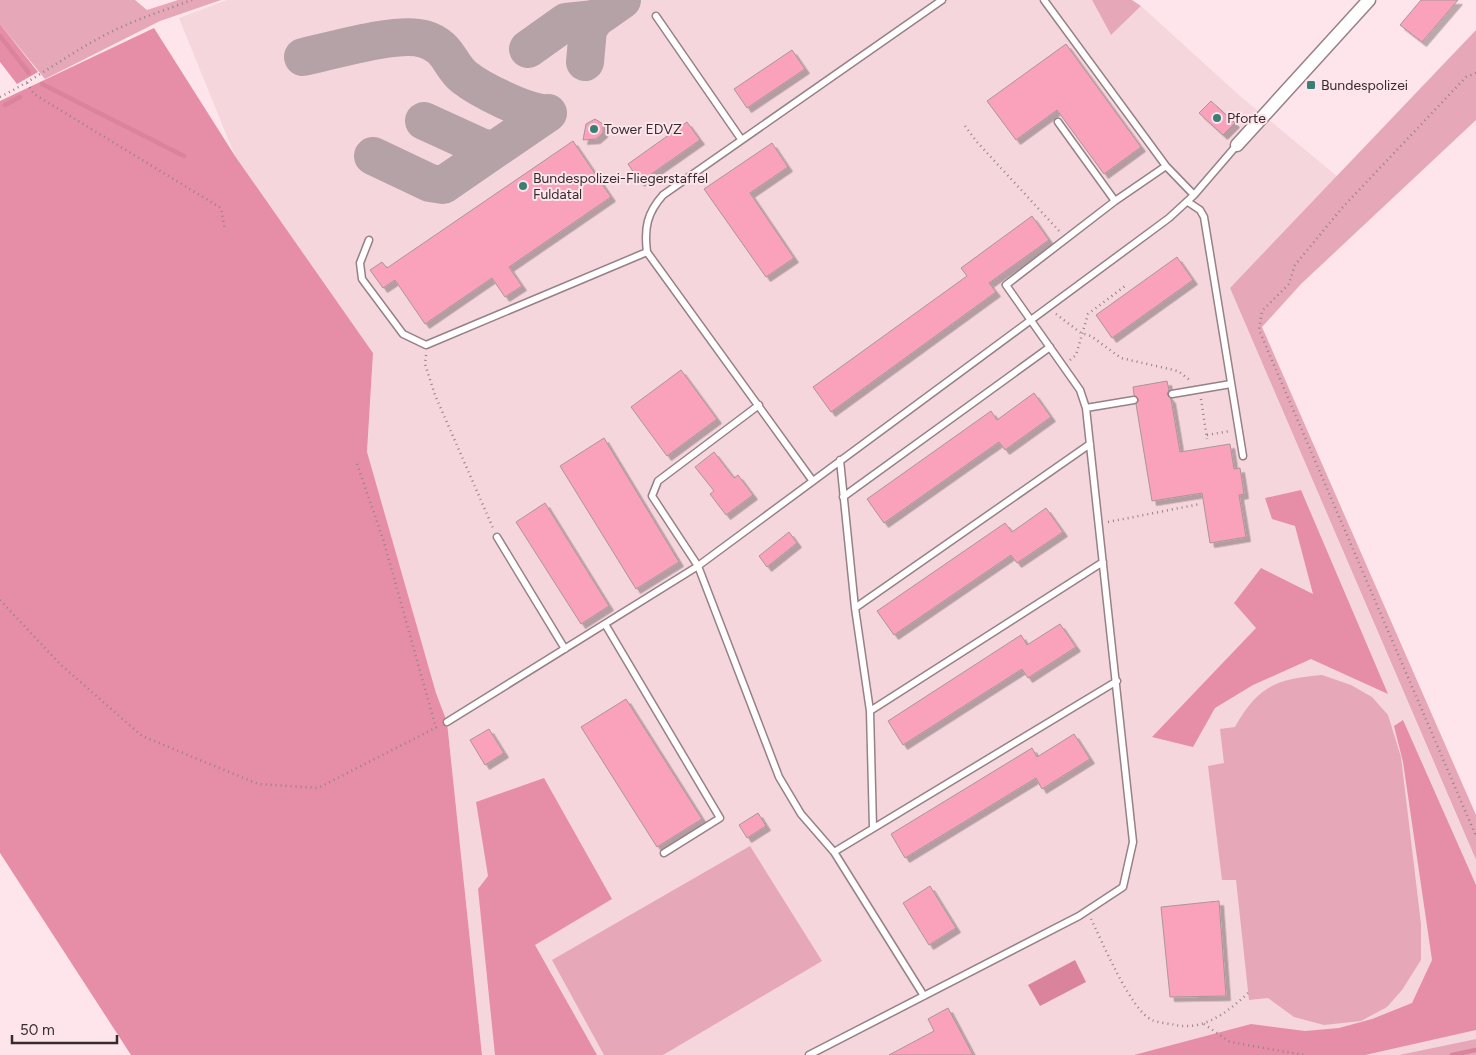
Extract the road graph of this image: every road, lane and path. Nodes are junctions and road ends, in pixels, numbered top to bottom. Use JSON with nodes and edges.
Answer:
{"nodes":[{"id":1,"x":192,"y":0,"type":"edge"},
{"id":2,"x":942,"y":0,"type":"edge"},
{"id":3,"x":1044,"y":0,"type":"edge"},
{"id":4,"x":1369,"y":0,"type":"edge"},
{"id":5,"x":656,"y":16,"type":"dead end"},
{"id":6,"x":1476,"y":73,"type":"edge"},
{"id":7,"x":27,"y":83,"type":"junction"},
{"id":8,"x":0,"y":97,"type":"edge"},
{"id":9,"x":1058,"y":122,"type":"dead end"},
{"id":10,"x":965,"y":126,"type":"dead end"},
{"id":11,"x":741,"y":139,"type":"junction"},
{"id":12,"x":1237,"y":145,"type":"joint"},
{"id":13,"x":1166,"y":166,"type":"junction"},
{"id":14,"x":1194,"y":196,"type":"junction"},
{"id":15,"x":1115,"y":201,"type":"junction"},
{"id":16,"x":1188,"y":202,"type":"junction"},
{"id":17,"x":226,"y":230,"type":"dead end"},
{"id":18,"x":1066,"y":239,"type":"junction"},
{"id":19,"x":369,"y":240,"type":"dead end"},
{"id":20,"x":647,"y":252,"type":"junction"},
{"id":21,"x":1125,"y":286,"type":"dead end"},
{"id":22,"x":1048,"y":308,"type":"junction"},
{"id":23,"x":1032,"y":320,"type":"junction"},
{"id":24,"x":1082,"y":333,"type":"junction"},
{"id":25,"x":426,"y":346,"type":"junction"},
{"id":26,"x":1050,"y":347,"type":"junction"},
{"id":27,"x":1063,"y":366,"type":"junction"},
{"id":28,"x":1231,"y":384,"type":"junction"},
{"id":29,"x":1197,"y":390,"type":"junction"},
{"id":30,"x":1172,"y":394,"type":"dead end"},
{"id":31,"x":1134,"y":400,"type":"dead end"},
{"id":32,"x":758,"y":405,"type":"junction"},
{"id":33,"x":1086,"y":408,"type":"junction"},
{"id":34,"x":1238,"y":430,"type":"junction"},
{"id":35,"x":1090,"y":444,"type":"junction"},
{"id":36,"x":1243,"y":456,"type":"dead end"},
{"id":37,"x":840,"y":460,"type":"junction"},
{"id":38,"x":357,"y":464,"type":"dead end"},
{"id":39,"x":812,"y":480,"type":"junction"},
{"id":40,"x":843,"y":497,"type":"junction"},
{"id":41,"x":1200,"y":504,"type":"dead end"},
{"id":42,"x":1099,"y":524,"type":"junction"},
{"id":43,"x":497,"y":536,"type":"joint"},
{"id":44,"x":1103,"y":562,"type":"junction"},
{"id":45,"x":698,"y":566,"type":"junction"},
{"id":46,"x":0,"y":600,"type":"edge"},
{"id":47,"x":855,"y":608,"type":"junction"},
{"id":48,"x":605,"y":624,"type":"junction"},
{"id":49,"x":565,"y":649,"type":"junction"},
{"id":50,"x":1117,"y":681,"type":"junction"},
{"id":51,"x":870,"y":711,"type":"junction"},
{"id":52,"x":447,"y":722,"type":"joint"},
{"id":53,"x":436,"y":728,"type":"junction"},
{"id":54,"x":873,"y":826,"type":"junction"},
{"id":55,"x":1476,"y":836,"type":"edge"},
{"id":56,"x":834,"y":852,"type":"junction"},
{"id":57,"x":664,"y":853,"type":"dead end"},
{"id":58,"x":1087,"y":911,"type":"junction"},
{"id":59,"x":1248,"y":993,"type":"dead end"},
{"id":60,"x":924,"y":996,"type":"junction"},
{"id":61,"x":1204,"y":1024,"type":"junction"},
{"id":62,"x":809,"y":1055,"type":"edge"},
{"id":63,"x":1304,"y":1055,"type":"edge"}],
"edges":[{"from":1,"to":7,"type":"path"},
{"from":2,"to":11,"type":"lane"},
{"from":3,"to":13,"type":"lane"},
{"from":4,"to":12,"type":"street"},
{"from":5,"to":11,"type":"lane"},
{"from":6,"to":55,"type":"path"},
{"from":7,"to":8,"type":"path"},
{"from":7,"to":17,"type":"path"},
{"from":9,"to":15,"type":"lane"},
{"from":10,"to":18,"type":"path"},
{"from":11,"to":20,"type":"lane"},
{"from":12,"to":14,"type":"lane"},
{"from":13,"to":14,"type":"lane"},
{"from":13,"to":15,"type":"lane"},
{"from":14,"to":16,"type":"lane"},
{"from":15,"to":18,"type":"lane"},
{"from":16,"to":22,"type":"lane"},
{"from":16,"to":28,"type":"lane"},
{"from":18,"to":23,"type":"lane"},
{"from":19,"to":25,"type":"lane"},
{"from":20,"to":25,"type":"lane"},
{"from":20,"to":32,"type":"lane"},
{"from":21,"to":24,"type":"path"},
{"from":22,"to":23,"type":"lane"},
{"from":22,"to":24,"type":"path"},
{"from":23,"to":26,"type":"lane"},
{"from":23,"to":37,"type":"lane"},
{"from":24,"to":27,"type":"path"},
{"from":24,"to":29,"type":"path"},
{"from":25,"to":43,"type":"path"},
{"from":26,"to":27,"type":"lane"},
{"from":26,"to":40,"type":"lane"},
{"from":27,"to":33,"type":"lane"},
{"from":28,"to":29,"type":"lane"},
{"from":28,"to":34,"type":"lane"},
{"from":29,"to":30,"type":"lane"},
{"from":29,"to":34,"type":"path"},
{"from":31,"to":33,"type":"lane"},
{"from":32,"to":39,"type":"lane"},
{"from":32,"to":45,"type":"lane"},
{"from":33,"to":35,"type":"lane"},
{"from":34,"to":36,"type":"lane"},
{"from":35,"to":42,"type":"lane"},
{"from":35,"to":47,"type":"lane"},
{"from":37,"to":39,"type":"lane"},
{"from":37,"to":40,"type":"lane"},
{"from":38,"to":53,"type":"path"},
{"from":39,"to":45,"type":"lane"},
{"from":40,"to":47,"type":"lane"},
{"from":41,"to":42,"type":"path"},
{"from":42,"to":44,"type":"lane"},
{"from":43,"to":49,"type":"lane"},
{"from":44,"to":50,"type":"lane"},
{"from":44,"to":51,"type":"lane"},
{"from":45,"to":48,"type":"lane"},
{"from":45,"to":56,"type":"lane"},
{"from":46,"to":53,"type":"path"},
{"from":47,"to":51,"type":"lane"},
{"from":48,"to":49,"type":"lane"},
{"from":48,"to":57,"type":"lane"},
{"from":49,"to":52,"type":"lane"},
{"from":50,"to":54,"type":"lane"},
{"from":50,"to":58,"type":"lane"},
{"from":51,"to":54,"type":"lane"},
{"from":52,"to":53,"type":"path"},
{"from":54,"to":56,"type":"lane"},
{"from":56,"to":60,"type":"lane"},
{"from":58,"to":60,"type":"lane"},
{"from":58,"to":61,"type":"path"},
{"from":59,"to":61,"type":"path"},
{"from":60,"to":62,"type":"lane"},
{"from":61,"to":63,"type":"path"}]}
